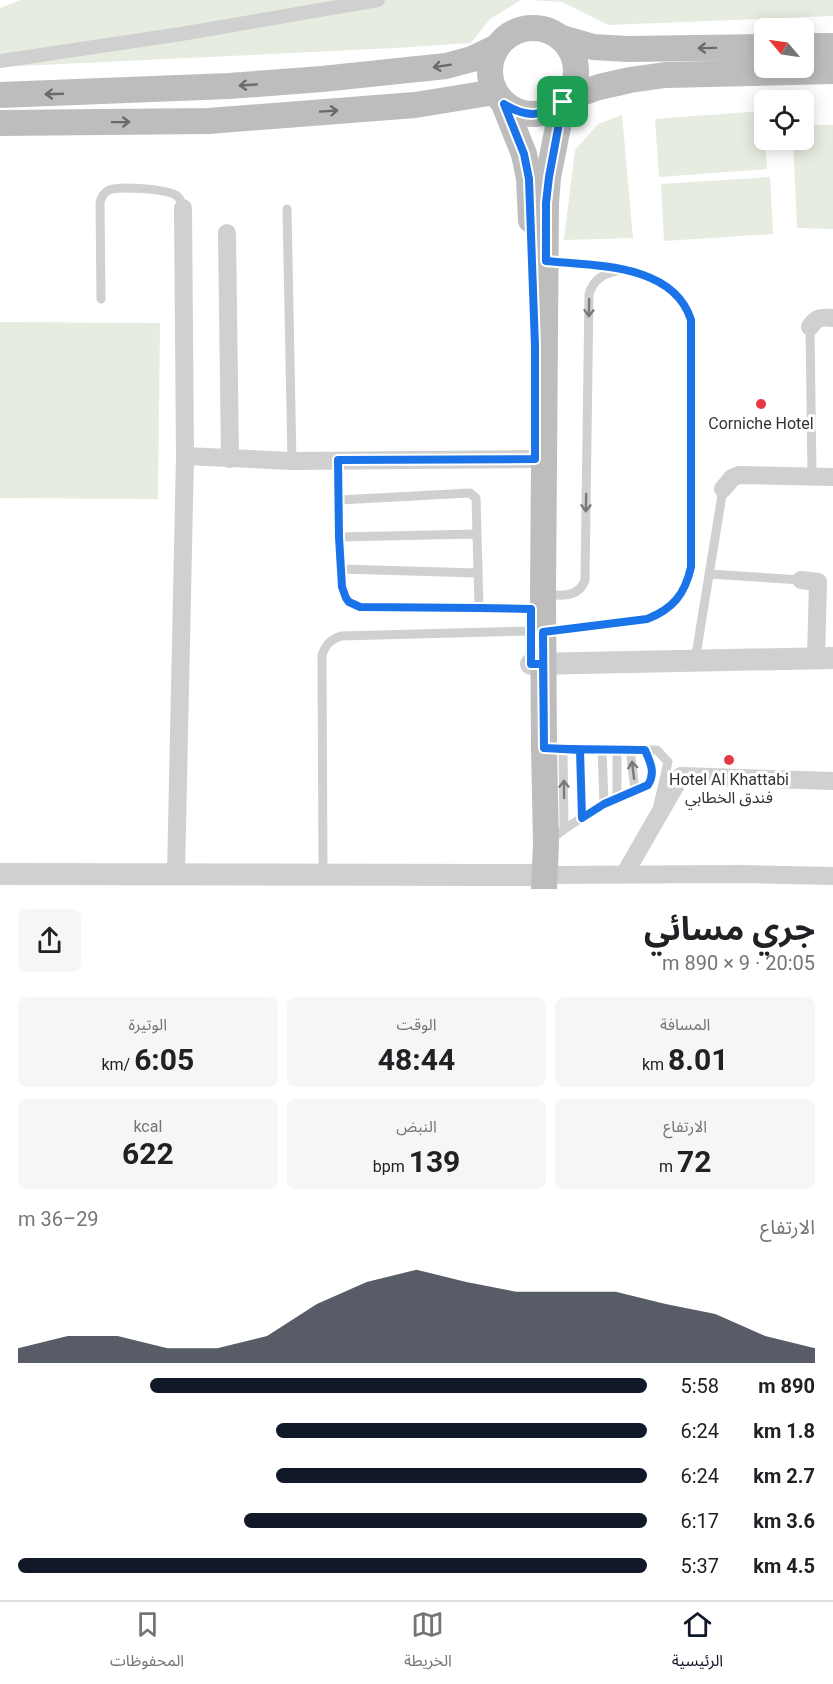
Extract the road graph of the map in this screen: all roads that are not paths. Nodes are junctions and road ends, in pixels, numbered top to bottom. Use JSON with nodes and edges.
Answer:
{"nodes":[{"id":1,"x":378,"y":0,"type":"edge"},
{"id":2,"x":562,"y":38,"type":"junction"},
{"id":3,"x":814,"y":46,"type":"edge"},
{"id":4,"x":833,"y":46,"type":"edge"},
{"id":5,"x":497,"y":47,"type":"junction"},
{"id":6,"x":754,"y":47,"type":"edge"},
{"id":7,"x":0,"y":61,"type":"edge"},
{"id":8,"x":833,"y":71,"type":"edge"},
{"id":9,"x":0,"y":95,"type":"edge"},
{"id":10,"x":500,"y":98,"type":"junction"},
{"id":11,"x":565,"y":100,"type":"junction"},
{"id":12,"x":0,"y":123,"type":"edge"},
{"id":13,"x":183,"y":208,"type":"joint"},
{"id":14,"x":287,"y":209,"type":"dead end"},
{"id":15,"x":227,"y":232,"type":"dead end"},
{"id":16,"x":546,"y":261,"type":"junction"},
{"id":17,"x":622,"y":269,"type":"junction"},
{"id":18,"x":100,"y":299,"type":"dead end"},
{"id":19,"x":833,"y":318,"type":"edge"},
{"id":20,"x":810,"y":327,"type":"joint"},
{"id":21,"x":185,"y":456,"type":"junction"},
{"id":22,"x":230,"y":459,"type":"junction"},
{"id":23,"x":535,"y":459,"type":"junction"},
{"id":24,"x":338,"y":460,"type":"junction"},
{"id":25,"x":292,"y":462,"type":"junction"},
{"id":26,"x":812,"y":476,"type":"junction"},
{"id":27,"x":833,"y":477,"type":"edge"},
{"id":28,"x":723,"y":489,"type":"joint"},
{"id":29,"x":339,"y":500,"type":"junction"},
{"id":30,"x":476,"y":534,"type":"junction"},
{"id":31,"x":339,"y":537,"type":"junction"},
{"id":32,"x":341,"y":569,"type":"junction"},
{"id":33,"x":477,"y":573,"type":"junction"},
{"id":34,"x":709,"y":574,"type":"junction"},
{"id":35,"x":817,"y":582,"type":"edge"},
{"id":36,"x":479,"y":608,"type":"junction"},
{"id":37,"x":537,"y":616,"type":"junction"},
{"id":38,"x":825,"y":658,"type":"edge"},
{"id":39,"x":695,"y":661,"type":"junction"},
{"id":40,"x":537,"y":664,"type":"junction"},
{"id":41,"x":553,"y":748,"type":"junction"},
{"id":42,"x":602,"y":748,"type":"junction"},
{"id":43,"x":616,"y":748,"type":"junction"},
{"id":44,"x":630,"y":749,"type":"junction"},
{"id":45,"x":580,"y":750,"type":"junction"},
{"id":46,"x":645,"y":750,"type":"junction"},
{"id":47,"x":833,"y":781,"type":"edge"},
{"id":48,"x":635,"y":790,"type":"junction"},
{"id":49,"x":617,"y":798,"type":"junction"},
{"id":50,"x":604,"y":804,"type":"junction"},
{"id":51,"x":582,"y":818,"type":"junction"},
{"id":52,"x":653,"y":824,"type":"junction"},
{"id":53,"x":555,"y":836,"type":"junction"},
{"id":54,"x":0,"y":874,"type":"edge"},
{"id":55,"x":176,"y":874,"type":"junction"},
{"id":56,"x":624,"y":874,"type":"junction"},
{"id":57,"x":833,"y":876,"type":"edge"},
{"id":58,"x":325,"y":880,"type":"edge"},
{"id":59,"x":740,"y":881,"type":"edge"},
{"id":60,"x":544,"y":882,"type":"edge"}],
"edges":[{"from":1,"to":7,"type":"street"},
{"from":2,"to":5,"type":"main road"},
{"from":6,"to":2,"type":"main road","one_way":true},
{"from":2,"to":11,"type":"main road"},
{"from":3,"to":4,"type":"main road"},
{"from":5,"to":9,"type":"main road","one_way":true},
{"from":5,"to":10,"type":"main road"},
{"from":8,"to":11,"type":"main road"},
{"from":10,"to":11,"type":"main road"},
{"from":12,"to":10,"type":"main road","one_way":true},
{"from":10,"to":23,"type":"main road"},
{"from":11,"to":16,"type":"main road"},
{"from":13,"to":18,"type":"lane"},
{"from":13,"to":21,"type":"street"},
{"from":14,"to":25,"type":"lane"},
{"from":15,"to":22,"type":"street"},
{"from":16,"to":17,"type":"lane"},
{"from":16,"to":37,"type":"main road"},
{"from":17,"to":37,"type":"lane","one_way":true},
{"from":17,"to":37,"type":"lane"},
{"from":19,"to":20,"type":"street"},
{"from":20,"to":26,"type":"lane"},
{"from":21,"to":22,"type":"street"},
{"from":21,"to":55,"type":"street"},
{"from":22,"to":25,"type":"street"},
{"from":23,"to":24,"type":"street"},
{"from":23,"to":37,"type":"main road"},
{"from":24,"to":25,"type":"street"},
{"from":24,"to":29,"type":"lane"},
{"from":26,"to":27,"type":"street"},
{"from":26,"to":28,"type":"street"},
{"from":28,"to":34,"type":"lane"},
{"from":29,"to":30,"type":"lane"},
{"from":29,"to":31,"type":"lane"},
{"from":30,"to":31,"type":"lane"},
{"from":30,"to":33,"type":"lane"},
{"from":31,"to":32,"type":"lane"},
{"from":32,"to":33,"type":"lane"},
{"from":32,"to":36,"type":"lane"},
{"from":33,"to":36,"type":"lane"},
{"from":34,"to":35,"type":"lane"},
{"from":34,"to":39,"type":"lane"},
{"from":35,"to":38,"type":"street"},
{"from":36,"to":37,"type":"lane"},
{"from":37,"to":40,"type":"main road"},
{"from":37,"to":58,"type":"lane"},
{"from":38,"to":39,"type":"street"},
{"from":39,"to":40,"type":"street"},
{"from":40,"to":41,"type":"main road"},
{"from":40,"to":60,"type":"main road"},
{"from":41,"to":45,"type":"lane"},
{"from":41,"to":53,"type":"main road"},
{"from":42,"to":43,"type":"lane"},
{"from":42,"to":45,"type":"lane"},
{"from":42,"to":50,"type":"lane"},
{"from":43,"to":44,"type":"lane"},
{"from":43,"to":49,"type":"lane"},
{"from":44,"to":46,"type":"lane"},
{"from":48,"to":44,"type":"lane","one_way":true},
{"from":51,"to":45,"type":"lane","one_way":true},
{"from":46,"to":48,"type":"lane"},
{"from":46,"to":52,"type":"lane"},
{"from":47,"to":52,"type":"street"},
{"from":48,"to":49,"type":"lane"},
{"from":49,"to":50,"type":"lane"},
{"from":50,"to":51,"type":"lane"},
{"from":51,"to":53,"type":"lane"},
{"from":52,"to":56,"type":"street"},
{"from":53,"to":60,"type":"main road"},
{"from":54,"to":55,"type":"street"},
{"from":55,"to":58,"type":"street"},
{"from":56,"to":59,"type":"street"},
{"from":56,"to":60,"type":"street"},
{"from":57,"to":59,"type":"street"},
{"from":58,"to":60,"type":"street"}]}
